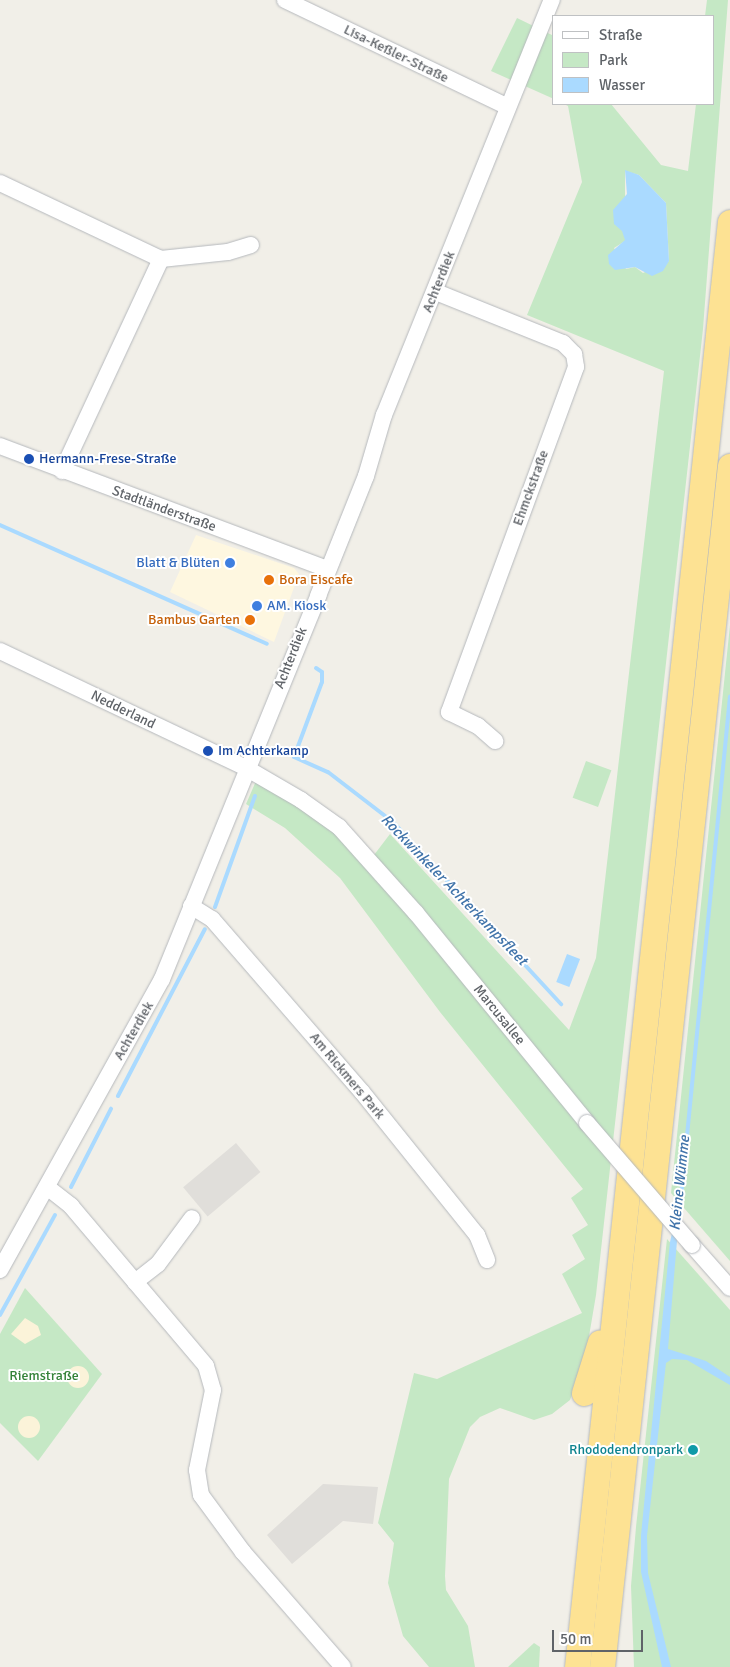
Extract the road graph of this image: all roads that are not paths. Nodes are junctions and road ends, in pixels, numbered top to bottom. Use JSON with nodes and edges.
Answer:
{"nodes":[{"id":1,"x":285,"y":0,"type":"edge"},
{"id":2,"x":552,"y":0,"type":"edge"},
{"id":3,"x":508,"y":106,"type":"junction"},
{"id":4,"x":0,"y":183,"type":"edge"},
{"id":5,"x":730,"y":222,"type":"edge"},
{"id":6,"x":251,"y":245,"type":"dead end"},
{"id":7,"x":161,"y":259,"type":"junction"},
{"id":8,"x":436,"y":292,"type":"junction"},
{"id":9,"x":0,"y":446,"type":"edge"},
{"id":10,"x":730,"y":466,"type":"edge"},
{"id":11,"x":62,"y":470,"type":"junction"},
{"id":12,"x":328,"y":569,"type":"junction"},
{"id":13,"x":0,"y":651,"type":"edge"},
{"id":14,"x":495,"y":741,"type":"dead end"},
{"id":15,"x":246,"y":768,"type":"junction"},
{"id":16,"x":190,"y":906,"type":"junction"},
{"id":17,"x":47,"y":1187,"type":"junction"},
{"id":18,"x":192,"y":1218,"type":"dead end"},
{"id":19,"x":625,"y":1224,"type":"junction"},
{"id":20,"x":488,"y":1260,"type":"dead end"},
{"id":21,"x":0,"y":1270,"type":"edge"},
{"id":22,"x":135,"y":1282,"type":"junction"},
{"id":23,"x":730,"y":1288,"type":"edge"},
{"id":24,"x":584,"y":1393,"type":"dead end"},
{"id":25,"x":610,"y":1590,"type":"junction"},
{"id":26,"x":344,"y":1667,"type":"edge"},
{"id":27,"x":577,"y":1667,"type":"edge"},
{"id":28,"x":602,"y":1667,"type":"edge"},
{"id":29,"x":613,"y":1667,"type":"edge"}],
"edges":[{"from":1,"to":3,"type":"street","name":"Lisa-Keßler-Straße"},
{"from":2,"to":3,"type":"street","name":"Achterdiek"},
{"from":3,"to":8,"type":"street","name":"Achterdiek"},
{"from":4,"to":7,"type":"street"},
{"from":5,"to":19,"type":"highway"},
{"from":6,"to":7,"type":"street"},
{"from":7,"to":11,"type":"street"},
{"from":8,"to":12,"type":"street","name":"Achterdiek"},
{"from":8,"to":14,"type":"street","name":"Ehmckstraße"},
{"from":9,"to":11,"type":"street","name":"Stadtländerstraße"},
{"from":10,"to":25,"type":"highway"},
{"from":11,"to":12,"type":"street","name":"Stadtländerstraße"},
{"from":12,"to":15,"type":"street","name":"Achterdiek"},
{"from":13,"to":15,"type":"street","name":"Nedderland"},
{"from":15,"to":16,"type":"street","name":"Achterdiek"},
{"from":15,"to":23,"type":"street","name":"Marcusallee","bridge":true},
{"from":16,"to":17,"type":"street","name":"Achterdiek"},
{"from":16,"to":20,"type":"street","name":"Am Rickmers Park"},
{"from":17,"to":21,"type":"street","name":"Achterdiek"},
{"from":17,"to":22,"type":"street"},
{"from":18,"to":22,"type":"street"},
{"from":19,"to":24,"type":"highway"},
{"from":19,"to":27,"type":"highway"},
{"from":22,"to":26,"type":"street"},
{"from":25,"to":28,"type":"highway"},
{"from":25,"to":29,"type":"highway"}]}
